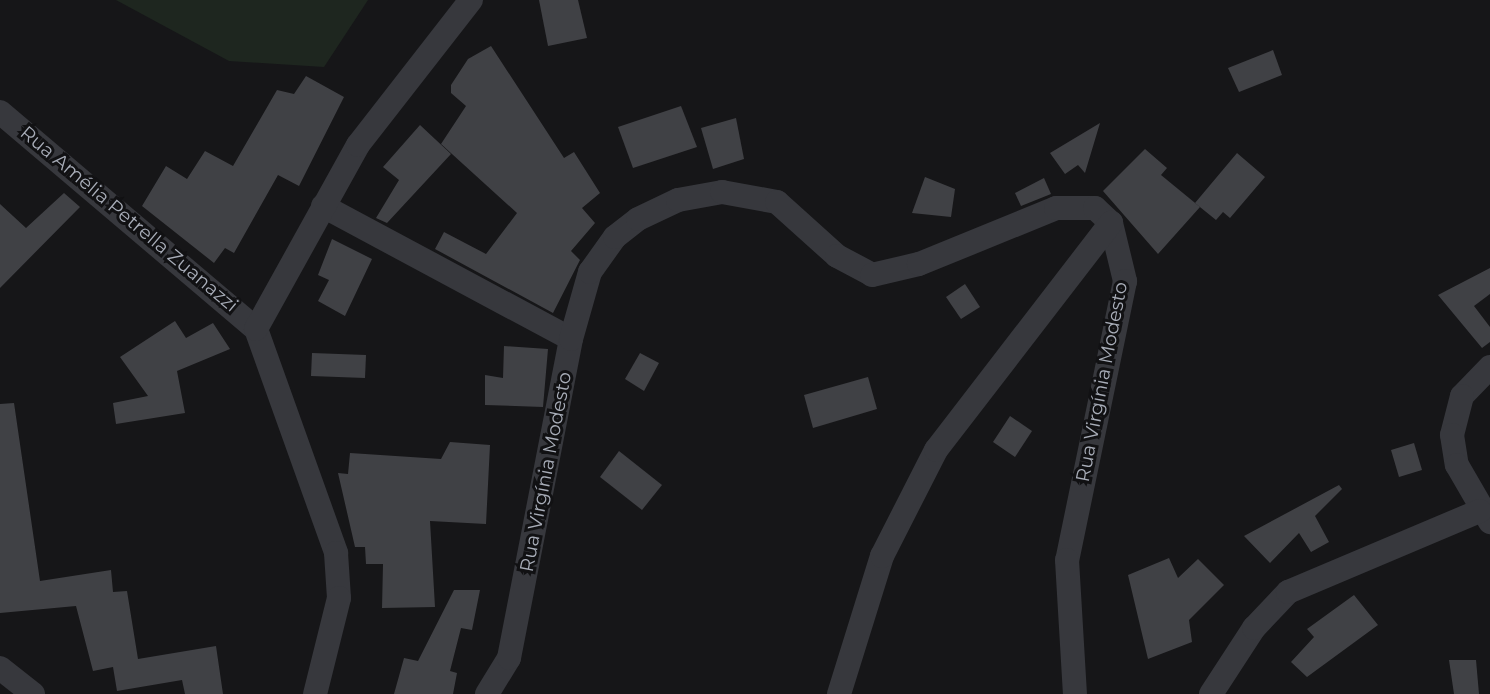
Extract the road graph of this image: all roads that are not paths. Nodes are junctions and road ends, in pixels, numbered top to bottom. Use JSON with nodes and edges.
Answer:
{"nodes":[{"id":1,"x":471,"y":0,"type":"edge"},
{"id":2,"x":0,"y":113,"type":"edge"},
{"id":3,"x":323,"y":206,"type":"junction"},
{"id":4,"x":1111,"y":223,"type":"junction"},
{"id":5,"x":256,"y":329,"type":"junction"},
{"id":6,"x":571,"y":339,"type":"junction"},
{"id":7,"x":1490,"y":368,"type":"edge"},
{"id":8,"x":1485,"y":516,"type":"edge"},
{"id":9,"x":0,"y":667,"type":"edge"},
{"id":10,"x":33,"y":694,"type":"edge"},
{"id":11,"x":315,"y":694,"type":"edge"},
{"id":12,"x":487,"y":694,"type":"edge"},
{"id":13,"x":839,"y":694,"type":"edge"},
{"id":14,"x":1075,"y":694,"type":"edge"},
{"id":15,"x":1211,"y":694,"type":"edge"}],
"edges":[{"from":1,"to":3,"type":"street"},
{"from":2,"to":5,"type":"street","name":"Rua Amélia Petrella Zuanazzi"},
{"from":3,"to":5,"type":"street"},
{"from":3,"to":6,"type":"street"},
{"from":4,"to":6,"type":"street","name":"Rua Virgínia Modesto"},
{"from":4,"to":13,"type":"street"},
{"from":4,"to":14,"type":"street","name":"Rua Virgínia Modesto"},
{"from":5,"to":11,"type":"street"},
{"from":6,"to":12,"type":"street","name":"Rua Virgínia Modesto"},
{"from":7,"to":8,"type":"street"},
{"from":8,"to":15,"type":"street"},
{"from":9,"to":10,"type":"street"}]}
